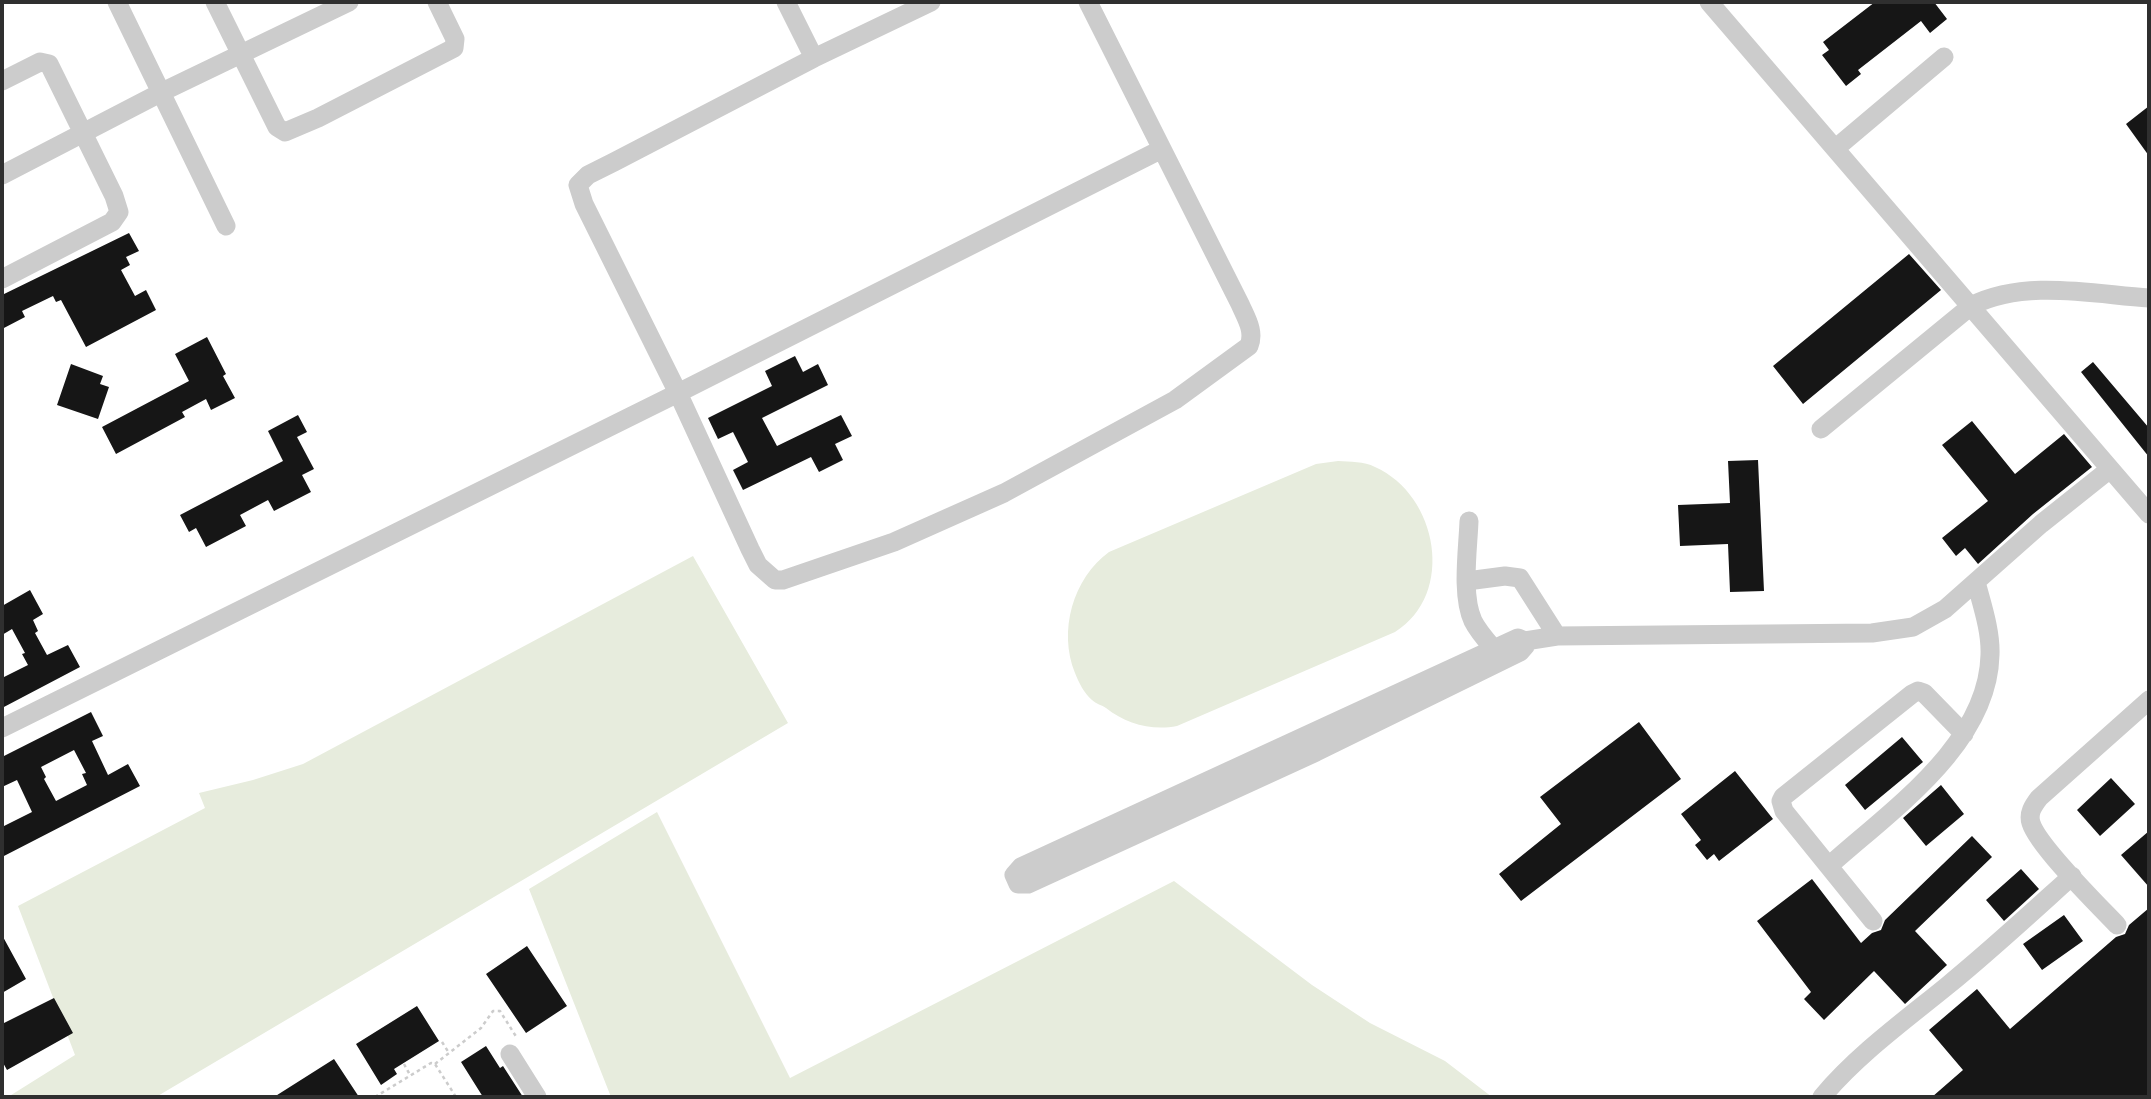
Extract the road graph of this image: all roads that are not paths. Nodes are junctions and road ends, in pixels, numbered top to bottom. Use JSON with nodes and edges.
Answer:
{"nodes":[{"id":1,"x":117,"y":2,"type":"edge"},
{"id":2,"x":215,"y":2,"type":"edge"},
{"id":3,"x":437,"y":2,"type":"edge"},
{"id":4,"x":786,"y":2,"type":"edge"},
{"id":5,"x":931,"y":2,"type":"edge"},
{"id":6,"x":1088,"y":2,"type":"edge"},
{"id":7,"x":1709,"y":2,"type":"edge"},
{"id":8,"x":337,"y":4,"type":"edge"},
{"id":9,"x":242,"y":56,"type":"junction"},
{"id":10,"x":1944,"y":57,"type":"dead end"},
{"id":11,"x":814,"y":58,"type":"junction"},
{"id":12,"x":2,"y":81,"type":"edge"},
{"id":13,"x":162,"y":92,"type":"junction"},
{"id":14,"x":83,"y":133,"type":"junction"},
{"id":15,"x":1836,"y":148,"type":"junction"},
{"id":16,"x":1162,"y":149,"type":"junction"},
{"id":17,"x":2,"y":175,"type":"edge"},
{"id":18,"x":226,"y":226,"type":"dead end"},
{"id":19,"x":2,"y":279,"type":"edge"},
{"id":20,"x":2149,"y":298,"type":"edge"},
{"id":21,"x":1971,"y":306,"type":"junction"},
{"id":22,"x":678,"y":393,"type":"junction"},
{"id":23,"x":1821,"y":429,"type":"dead end"},
{"id":24,"x":2110,"y":470,"type":"junction"},
{"id":25,"x":2149,"y":514,"type":"edge"},
{"id":26,"x":1469,"y":521,"type":"dead end"},
{"id":27,"x":1467,"y":581,"type":"junction"},
{"id":28,"x":1976,"y":582,"type":"junction"},
{"id":29,"x":1557,"y":636,"type":"junction"},
{"id":30,"x":1525,"y":641,"type":"junction"},
{"id":31,"x":1493,"y":648,"type":"junction"},
{"id":32,"x":2149,"y":700,"type":"edge"},
{"id":33,"x":2,"y":728,"type":"edge"},
{"id":34,"x":1308,"y":733,"type":"junction"},
{"id":35,"x":1964,"y":734,"type":"junction"},
{"id":36,"x":1315,"y":751,"type":"junction"},
{"id":37,"x":1829,"y":866,"type":"junction"},
{"id":38,"x":2072,"y":876,"type":"junction"},
{"id":39,"x":1874,"y":920,"type":"dead end"},
{"id":40,"x":2117,"y":925,"type":"dead end"},
{"id":41,"x":510,"y":1054,"type":"road end"},
{"id":42,"x":537,"y":1097,"type":"edge"},
{"id":43,"x":1822,"y":1097,"type":"edge"}],
"edges":[{"from":1,"to":13,"type":"street"},
{"from":2,"to":9,"type":"street"},
{"from":3,"to":9,"type":"street"},
{"from":4,"to":11,"type":"street"},
{"from":5,"to":11,"type":"street"},
{"from":6,"to":16,"type":"street"},
{"from":7,"to":15,"type":"street"},
{"from":8,"to":9,"type":"street"},
{"from":9,"to":13,"type":"street"},
{"from":10,"to":15,"type":"street"},
{"from":11,"to":22,"type":"street"},
{"from":12,"to":14,"type":"street"},
{"from":13,"to":14,"type":"street"},
{"from":13,"to":18,"type":"street"},
{"from":14,"to":17,"type":"street"},
{"from":14,"to":19,"type":"street"},
{"from":15,"to":21,"type":"street"},
{"from":16,"to":22,"type":"street"},
{"from":16,"to":22,"type":"street"},
{"from":20,"to":21,"type":"street"},
{"from":21,"to":23,"type":"street"},
{"from":21,"to":24,"type":"street"},
{"from":22,"to":33,"type":"street"},
{"from":24,"to":25,"type":"street"},
{"from":24,"to":28,"type":"street"},
{"from":26,"to":27,"type":"street"},
{"from":27,"to":29,"type":"street"},
{"from":27,"to":31,"type":"street"},
{"from":28,"to":29,"type":"street"},
{"from":28,"to":35,"type":"street"},
{"from":29,"to":30,"type":"street"},
{"from":30,"to":31,"type":"street"},
{"from":30,"to":36,"type":"street"},
{"from":31,"to":34,"type":"street"},
{"from":32,"to":38,"type":"street"},
{"from":34,"to":36,"type":"street"},
{"from":34,"to":36,"type":"street"},
{"from":35,"to":37,"type":"street"},
{"from":35,"to":37,"type":"street"},
{"from":37,"to":39,"type":"street"},
{"from":38,"to":40,"type":"street"},
{"from":38,"to":43,"type":"street"},
{"from":41,"to":42,"type":"street"}]}
